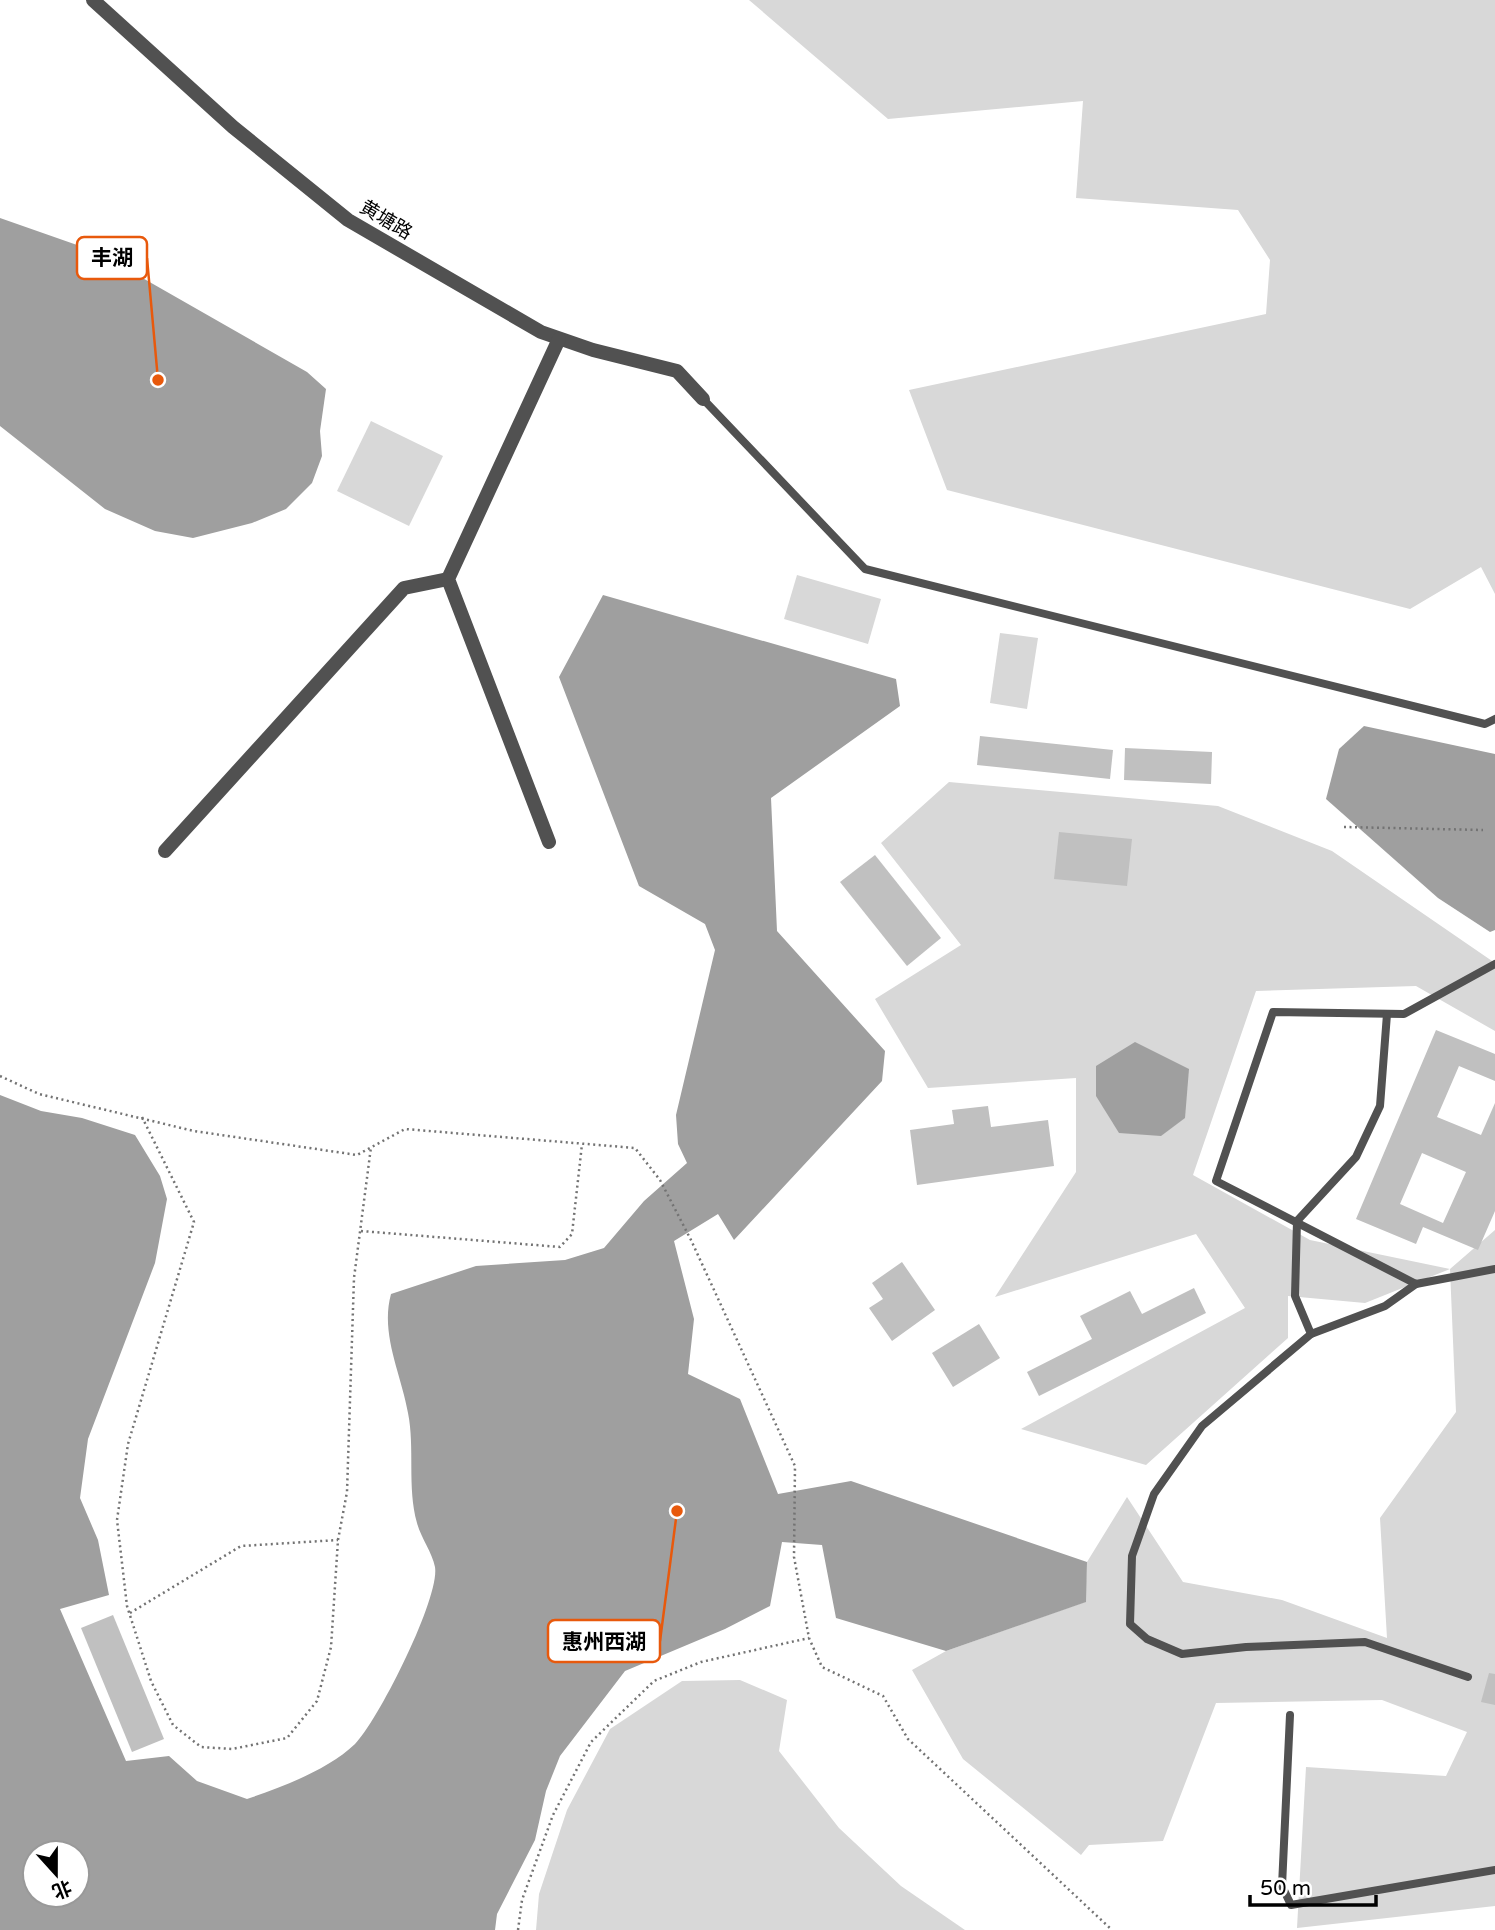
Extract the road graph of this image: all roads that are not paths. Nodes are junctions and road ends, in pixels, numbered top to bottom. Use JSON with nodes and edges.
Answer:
{"nodes":[{"id":1,"x":93,"y":0,"type":"edge"},
{"id":2,"x":559,"y":339,"type":"junction"},
{"id":3,"x":703,"y":399,"type":"joint"},
{"id":4,"x":448,"y":579,"type":"junction"},
{"id":5,"x":1495,"y":719,"type":"edge"},
{"id":6,"x":549,"y":842,"type":"dead end"},
{"id":7,"x":165,"y":850,"type":"dead end"},
{"id":8,"x":1495,"y":964,"type":"edge"},
{"id":9,"x":1387,"y":1014,"type":"junction"},
{"id":10,"x":1297,"y":1221,"type":"junction"},
{"id":11,"x":1495,"y":1269,"type":"edge"},
{"id":12,"x":1416,"y":1283,"type":"junction"},
{"id":13,"x":1311,"y":1334,"type":"junction"},
{"id":14,"x":1468,"y":1677,"type":"dead end"},
{"id":15,"x":1290,"y":1715,"type":"dead end"},
{"id":16,"x":1495,"y":1870,"type":"edge"}],
"edges":[{"from":1,"to":2,"type":"street","name":"黄塘路"},
{"from":2,"to":3,"type":"street","name":"黄塘路"},
{"from":2,"to":4,"type":"street"},
{"from":3,"to":5,"type":"lane"},
{"from":4,"to":6,"type":"street"},
{"from":4,"to":7,"type":"street"},
{"from":8,"to":9,"type":"lane"},
{"from":9,"to":10,"type":"lane"},
{"from":9,"to":10,"type":"lane"},
{"from":10,"to":12,"type":"lane"},
{"from":10,"to":13,"type":"lane"},
{"from":11,"to":12,"type":"lane"},
{"from":12,"to":13,"type":"lane"},
{"from":13,"to":14,"type":"lane"},
{"from":15,"to":16,"type":"lane"}]}
